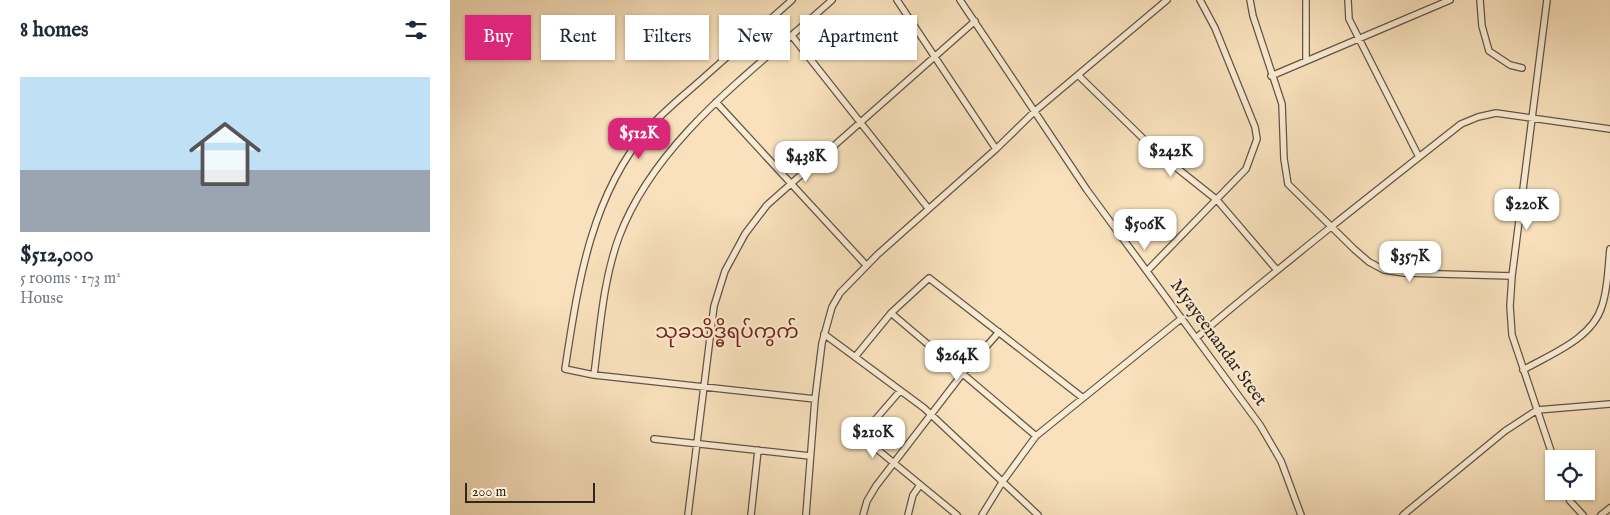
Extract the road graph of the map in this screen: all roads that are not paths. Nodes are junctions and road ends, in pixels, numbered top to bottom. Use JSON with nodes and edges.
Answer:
{"nodes":[{"id":1,"x":792,"y":0,"type":"edge"},
{"id":2,"x":832,"y":0,"type":"edge"},
{"id":3,"x":897,"y":0,"type":"edge"},
{"id":4,"x":960,"y":0,"type":"edge"},
{"id":5,"x":1167,"y":0,"type":"edge"},
{"id":6,"x":1200,"y":0,"type":"edge"},
{"id":7,"x":1250,"y":0,"type":"edge"},
{"id":8,"x":1306,"y":0,"type":"edge"},
{"id":9,"x":1348,"y":0,"type":"edge"},
{"id":10,"x":1450,"y":0,"type":"edge"},
{"id":11,"x":1480,"y":0,"type":"edge"},
{"id":12,"x":1547,"y":0,"type":"edge"},
{"id":13,"x":974,"y":22,"type":"junction"},
{"id":14,"x":792,"y":36,"type":"junction"},
{"id":15,"x":1358,"y":38,"type":"junction"},
{"id":16,"x":935,"y":56,"type":"junction"},
{"id":17,"x":1306,"y":61,"type":"junction"},
{"id":18,"x":1522,"y":68,"type":"dead end"},
{"id":19,"x":1078,"y":76,"type":"junction"},
{"id":20,"x":1271,"y":76,"type":"junction"},
{"id":21,"x":716,"y":102,"type":"junction"},
{"id":22,"x":1034,"y":111,"type":"junction"},
{"id":23,"x":1531,"y":119,"type":"junction"},
{"id":24,"x":860,"y":123,"type":"junction"},
{"id":25,"x":1610,"y":129,"type":"edge"},
{"id":26,"x":996,"y":149,"type":"junction"},
{"id":27,"x":1419,"y":157,"type":"junction"},
{"id":28,"x":791,"y":183,"type":"junction"},
{"id":29,"x":1217,"y":200,"type":"junction"},
{"id":30,"x":928,"y":208,"type":"junction"},
{"id":31,"x":1331,"y":229,"type":"junction"},
{"id":32,"x":1610,"y":249,"type":"edge"},
{"id":33,"x":1610,"y":258,"type":"edge"},
{"id":34,"x":866,"y":265,"type":"junction"},
{"id":35,"x":1276,"y":269,"type":"junction"},
{"id":36,"x":1147,"y":271,"type":"junction"},
{"id":37,"x":1512,"y":276,"type":"junction"},
{"id":38,"x":891,"y":313,"type":"junction"},
{"id":39,"x":1182,"y":318,"type":"junction"},
{"id":40,"x":999,"y":332,"type":"junction"},
{"id":41,"x":824,"y":334,"type":"junction"},
{"id":42,"x":1196,"y":338,"type":"junction"},
{"id":43,"x":855,"y":357,"type":"junction"},
{"id":44,"x":1524,"y":370,"type":"junction"},
{"id":45,"x":963,"y":374,"type":"junction"},
{"id":46,"x":594,"y":375,"type":"junction"},
{"id":47,"x":703,"y":387,"type":"junction"},
{"id":48,"x":900,"y":390,"type":"junction"},
{"id":49,"x":1083,"y":398,"type":"junction"},
{"id":50,"x":814,"y":399,"type":"junction"},
{"id":51,"x":1610,"y":404,"type":"edge"},
{"id":52,"x":1537,"y":410,"type":"junction"},
{"id":53,"x":932,"y":415,"type":"junction"},
{"id":54,"x":1036,"y":436,"type":"junction"},
{"id":55,"x":654,"y":438,"type":"dead end"},
{"id":56,"x":696,"y":443,"type":"junction"},
{"id":57,"x":758,"y":450,"type":"junction"},
{"id":58,"x":1551,"y":450,"type":"edge"},
{"id":59,"x":810,"y":456,"type":"junction"},
{"id":60,"x":893,"y":463,"type":"junction"},
{"id":61,"x":1003,"y":480,"type":"junction"},
{"id":62,"x":920,"y":485,"type":"junction"},
{"id":63,"x":1570,"y":500,"type":"edge"},
{"id":64,"x":1610,"y":508,"type":"edge"},
{"id":65,"x":688,"y":515,"type":"edge"},
{"id":66,"x":751,"y":515,"type":"edge"},
{"id":67,"x":806,"y":515,"type":"edge"},
{"id":68,"x":863,"y":515,"type":"edge"},
{"id":69,"x":908,"y":515,"type":"edge"},
{"id":70,"x":957,"y":515,"type":"edge"},
{"id":71,"x":982,"y":515,"type":"edge"},
{"id":72,"x":1038,"y":515,"type":"edge"},
{"id":73,"x":1301,"y":515,"type":"edge"},
{"id":74,"x":1404,"y":515,"type":"edge"},
{"id":75,"x":1583,"y":515,"type":"edge"},
{"id":76,"x":1601,"y":515,"type":"edge"}],
"edges":[{"from":1,"to":46,"type":"street"},
{"from":2,"to":14,"type":"street"},
{"from":3,"to":16,"type":"street"},
{"from":4,"to":13,"type":"street","name":"Myayeenandar Steet"},
{"from":5,"to":19,"type":"street"},
{"from":6,"to":29,"type":"street"},
{"from":7,"to":20,"type":"street"},
{"from":8,"to":17,"type":"street"},
{"from":9,"to":15,"type":"street"},
{"from":10,"to":15,"type":"street"},
{"from":11,"to":18,"type":"street"},
{"from":12,"to":23,"type":"street"},
{"from":13,"to":16,"type":"street"},
{"from":13,"to":22,"type":"street","name":"Myayeenandar Steet"},
{"from":14,"to":21,"type":"street"},
{"from":14,"to":24,"type":"street"},
{"from":15,"to":17,"type":"street"},
{"from":15,"to":27,"type":"street"},
{"from":16,"to":24,"type":"street"},
{"from":16,"to":26,"type":"street"},
{"from":17,"to":20,"type":"street"},
{"from":19,"to":22,"type":"street"},
{"from":19,"to":29,"type":"street"},
{"from":20,"to":31,"type":"street"},
{"from":21,"to":28,"type":"street"},
{"from":21,"to":46,"type":"street"},
{"from":22,"to":26,"type":"street"},
{"from":22,"to":36,"type":"street","name":"Myayeenandar Steet"},
{"from":23,"to":25,"type":"street"},
{"from":23,"to":27,"type":"street"},
{"from":23,"to":37,"type":"street"},
{"from":24,"to":28,"type":"street"},
{"from":24,"to":30,"type":"street"},
{"from":26,"to":30,"type":"street"},
{"from":27,"to":31,"type":"street"},
{"from":28,"to":34,"type":"street"},
{"from":28,"to":47,"type":"street"},
{"from":29,"to":35,"type":"street"},
{"from":29,"to":36,"type":"street"},
{"from":30,"to":34,"type":"street"},
{"from":31,"to":35,"type":"street"},
{"from":31,"to":37,"type":"street"},
{"from":32,"to":33,"type":"street"},
{"from":33,"to":44,"type":"street"},
{"from":34,"to":41,"type":"street"},
{"from":35,"to":42,"type":"street"},
{"from":36,"to":39,"type":"street","name":"Myayeenandar Steet"},
{"from":37,"to":44,"type":"street"},
{"from":38,"to":40,"type":"street"},
{"from":38,"to":43,"type":"street"},
{"from":38,"to":45,"type":"street"},
{"from":39,"to":42,"type":"street","name":"Myayeenandar Steet"},
{"from":39,"to":49,"type":"street"},
{"from":40,"to":45,"type":"street"},
{"from":40,"to":49,"type":"street"},
{"from":41,"to":43,"type":"street"},
{"from":41,"to":50,"type":"street"},
{"from":42,"to":73,"type":"street","name":"Myayeenandar Steet"},
{"from":43,"to":48,"type":"street"},
{"from":44,"to":52,"type":"street"},
{"from":45,"to":53,"type":"street"},
{"from":45,"to":54,"type":"street"},
{"from":46,"to":47,"type":"street"},
{"from":47,"to":50,"type":"street"},
{"from":47,"to":56,"type":"street"},
{"from":48,"to":53,"type":"street"},
{"from":48,"to":60,"type":"street"},
{"from":49,"to":54,"type":"street"},
{"from":50,"to":59,"type":"street"},
{"from":51,"to":52,"type":"street"},
{"from":52,"to":58,"type":"street"},
{"from":52,"to":74,"type":"street"},
{"from":53,"to":60,"type":"street"},
{"from":53,"to":61,"type":"street"},
{"from":54,"to":61,"type":"street"},
{"from":55,"to":56,"type":"street"},
{"from":56,"to":57,"type":"street"},
{"from":56,"to":65,"type":"street"},
{"from":57,"to":59,"type":"street"},
{"from":57,"to":66,"type":"street"},
{"from":59,"to":67,"type":"street"},
{"from":60,"to":62,"type":"street"},
{"from":60,"to":68,"type":"street"},
{"from":61,"to":71,"type":"street"},
{"from":61,"to":72,"type":"street"},
{"from":62,"to":69,"type":"street"},
{"from":62,"to":70,"type":"street"},
{"from":63,"to":75,"type":"street"},
{"from":64,"to":76,"type":"street"}]}
